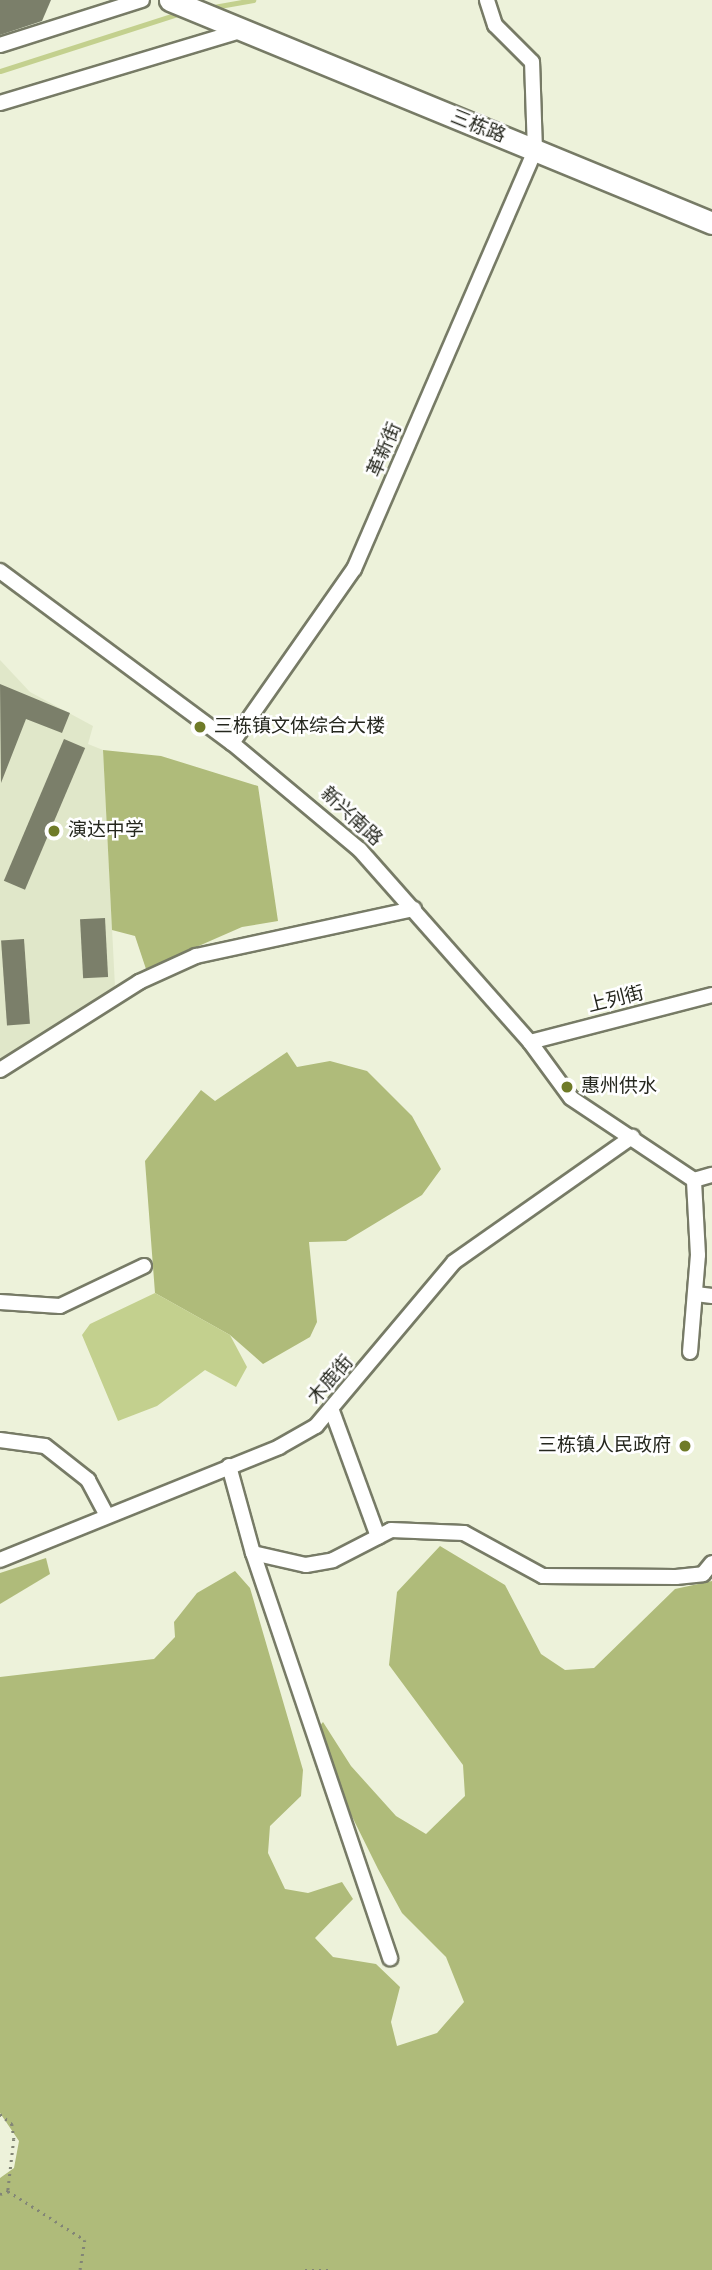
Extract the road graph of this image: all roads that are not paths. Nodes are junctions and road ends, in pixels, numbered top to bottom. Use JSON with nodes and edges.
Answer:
{"nodes":[{"id":1,"x":142,"y":0,"type":"edge"},
{"id":2,"x":170,"y":0,"type":"edge"},
{"id":3,"x":487,"y":0,"type":"edge"},
{"id":4,"x":244,"y":30,"type":"junction"},
{"id":5,"x":0,"y":44,"type":"edge"},
{"id":6,"x":0,"y":103,"type":"edge"},
{"id":7,"x":535,"y":151,"type":"junction"},
{"id":8,"x":712,"y":223,"type":"edge"},
{"id":9,"x":0,"y":571,"type":"edge"},
{"id":10,"x":232,"y":743,"type":"junction"},
{"id":11,"x":414,"y":909,"type":"junction"},
{"id":12,"x":712,"y":995,"type":"edge"},
{"id":13,"x":530,"y":1042,"type":"junction"},
{"id":14,"x":0,"y":1070,"type":"edge"},
{"id":15,"x":632,"y":1137,"type":"junction"},
{"id":16,"x":712,"y":1175,"type":"edge"},
{"id":17,"x":694,"y":1180,"type":"junction"},
{"id":18,"x":144,"y":1266,"type":"dead end"},
{"id":19,"x":696,"y":1294,"type":"junction"},
{"id":20,"x":712,"y":1296,"type":"edge"},
{"id":21,"x":0,"y":1302,"type":"edge"},
{"id":22,"x":690,"y":1352,"type":"dead end"},
{"id":23,"x":332,"y":1410,"type":"junction"},
{"id":24,"x":0,"y":1440,"type":"edge"},
{"id":25,"x":229,"y":1466,"type":"junction"},
{"id":26,"x":106,"y":1514,"type":"junction"},
{"id":27,"x":378,"y":1537,"type":"junction"},
{"id":28,"x":253,"y":1553,"type":"junction"},
{"id":29,"x":0,"y":1560,"type":"edge"},
{"id":30,"x":712,"y":1563,"type":"edge"},
{"id":31,"x":390,"y":1958,"type":"dead end"}],
"edges":[{"from":1,"to":5,"type":"street"},
{"from":2,"to":4,"type":"main road","name":"三栋路"},
{"from":3,"to":7,"type":"street"},
{"from":4,"to":6,"type":"street"},
{"from":4,"to":7,"type":"main road","name":"三栋路"},
{"from":7,"to":8,"type":"main road","name":"三栋路"},
{"from":7,"to":10,"type":"street","name":"革新街"},
{"from":9,"to":10,"type":"street","name":"新兴南路"},
{"from":10,"to":11,"type":"street","name":"新兴南路"},
{"from":11,"to":13,"type":"street","name":"新兴南路"},
{"from":11,"to":14,"type":"street"},
{"from":12,"to":13,"type":"street","name":"上列街"},
{"from":13,"to":15,"type":"street","name":"新兴南路"},
{"from":15,"to":17,"type":"street","name":"新兴南路"},
{"from":15,"to":23,"type":"street","name":"木鹿街"},
{"from":16,"to":17,"type":"street"},
{"from":17,"to":19,"type":"street"},
{"from":18,"to":21,"type":"street"},
{"from":19,"to":20,"type":"street"},
{"from":19,"to":22,"type":"street"},
{"from":23,"to":25,"type":"street","name":"木鹿街"},
{"from":23,"to":27,"type":"street"},
{"from":24,"to":26,"type":"street"},
{"from":25,"to":26,"type":"street","name":"木鹿街"},
{"from":25,"to":28,"type":"street"},
{"from":26,"to":29,"type":"street","name":"木鹿街"},
{"from":27,"to":28,"type":"street"},
{"from":27,"to":30,"type":"street"},
{"from":28,"to":31,"type":"street"}]}
